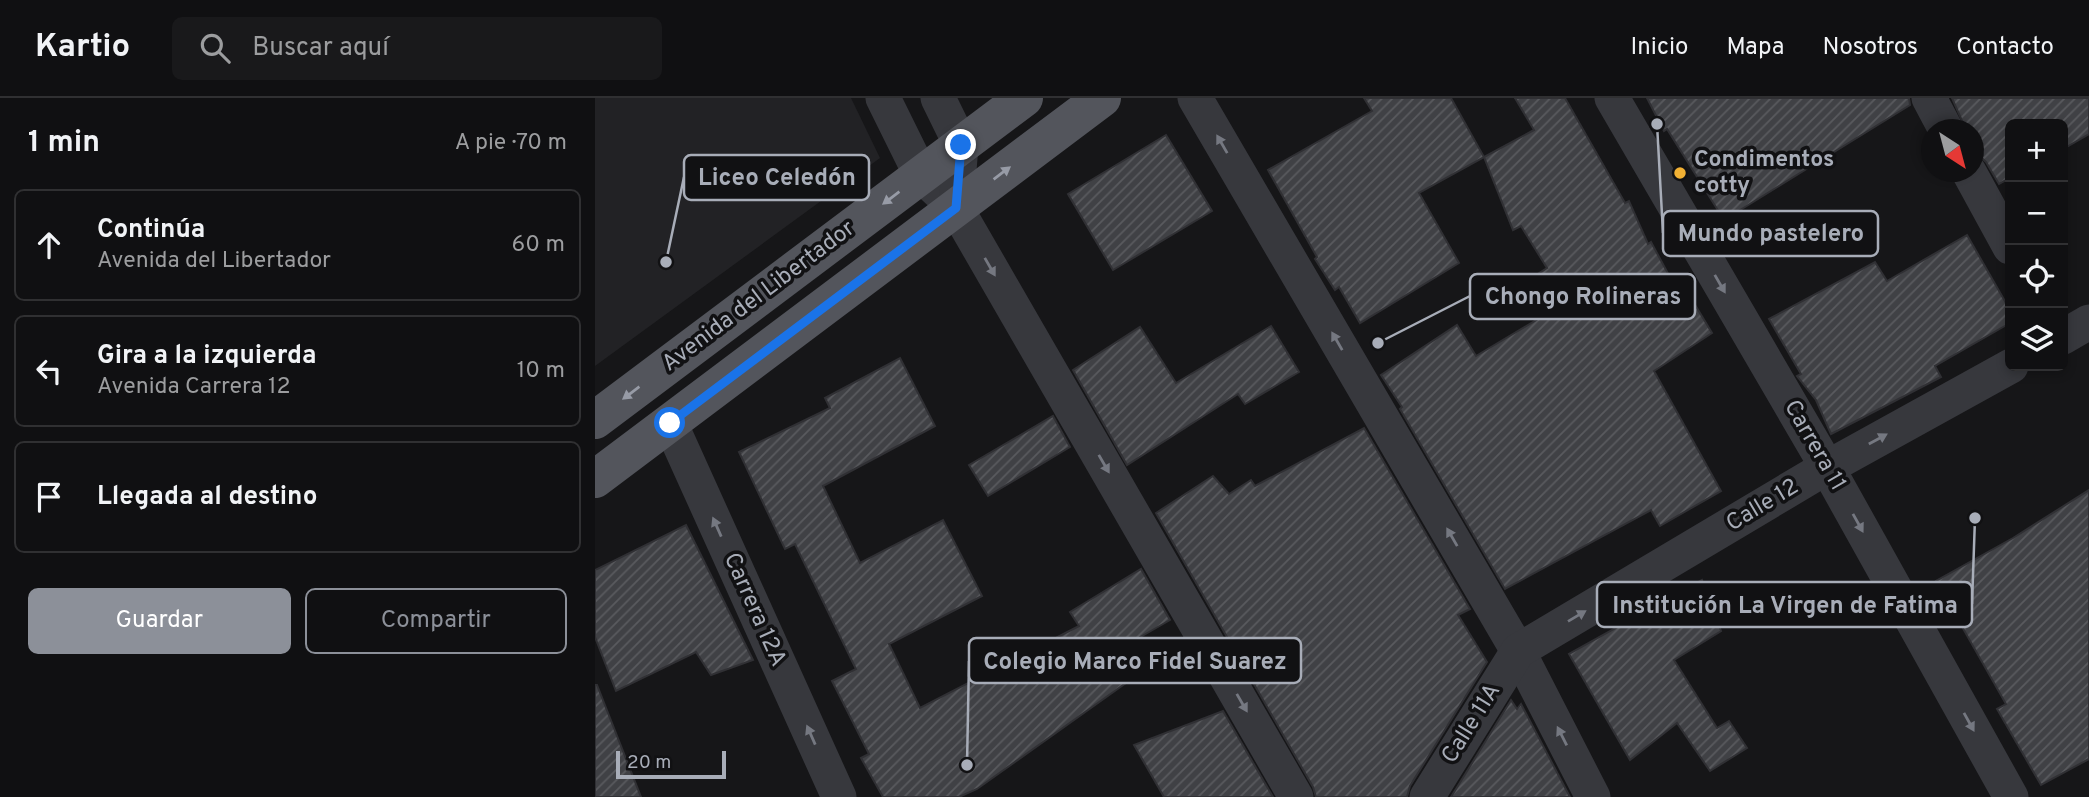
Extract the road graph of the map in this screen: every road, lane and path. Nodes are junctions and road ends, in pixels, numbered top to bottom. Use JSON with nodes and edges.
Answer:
{"nodes":[{"id":1,"x":883,"y":98,"type":"edge"},
{"id":2,"x":938,"y":98,"type":"edge"},
{"id":3,"x":1024,"y":98,"type":"edge"},
{"id":4,"x":1102,"y":98,"type":"edge"},
{"id":5,"x":1195,"y":98,"type":"edge"},
{"id":6,"x":1612,"y":98,"type":"edge"},
{"id":7,"x":1929,"y":98,"type":"edge"},
{"id":8,"x":1940,"y":119,"type":"edge"},
{"id":9,"x":961,"y":145,"type":"junction"},
{"id":10,"x":921,"y":175,"type":"junction"},
{"id":11,"x":1974,"y":182,"type":"edge"},
{"id":12,"x":956,"y":208,"type":"junction"},
{"id":13,"x":2009,"y":245,"type":"edge"},
{"id":14,"x":2089,"y":322,"type":"edge"},
{"id":15,"x":2068,"y":334,"type":"edge"},
{"id":16,"x":2005,"y":369,"type":"edge"},
{"id":17,"x":595,"y":420,"type":"edge"},
{"id":18,"x":670,"y":423,"type":"junction"},
{"id":19,"x":1827,"y":467,"type":"junction"},
{"id":20,"x":595,"y":479,"type":"edge"},
{"id":21,"x":1518,"y":651,"type":"junction"},
{"id":22,"x":839,"y":797,"type":"edge"},
{"id":23,"x":1296,"y":797,"type":"edge"},
{"id":24,"x":1427,"y":797,"type":"edge"},
{"id":25,"x":1593,"y":797,"type":"edge"},
{"id":26,"x":2011,"y":797,"type":"edge"}],
"edges":[{"from":1,"to":10,"type":"street"},
{"from":2,"to":9,"type":"street"},
{"from":3,"to":9,"type":"main road","name":"Avenida del Libertador"},
{"from":12,"to":4,"type":"main road","name":"Avenida del Libertador","one_way":true},
{"from":21,"to":5,"type":"street","one_way":true},
{"from":6,"to":19,"type":"street","name":"Carrera 11","one_way":true},
{"from":7,"to":8,"type":"street"},
{"from":9,"to":10,"type":"main road","name":"Avenida del Libertador"},
{"from":9,"to":12,"type":"street"},
{"from":10,"to":12,"type":"street"},
{"from":10,"to":17,"type":"main road","name":"Avenida del Libertador","one_way":true},
{"from":11,"to":13,"type":"street"},
{"from":12,"to":18,"type":"main road","name":"Avenida del Libertador"},
{"from":12,"to":23,"type":"street","one_way":true},
{"from":14,"to":15,"type":"street"},
{"from":19,"to":16,"type":"street","name":"Calle 12","one_way":true},
{"from":18,"to":20,"type":"main road","name":"Avenida del Libertador"},
{"from":22,"to":18,"type":"street","name":"Carrera 12A","one_way":true},
{"from":21,"to":19,"type":"street","name":"Calle 12","one_way":true},
{"from":19,"to":26,"type":"street","name":"Carrera 11","one_way":true},
{"from":21,"to":24,"type":"street","name":"Calle 11A"},
{"from":25,"to":21,"type":"street","one_way":true}]}
